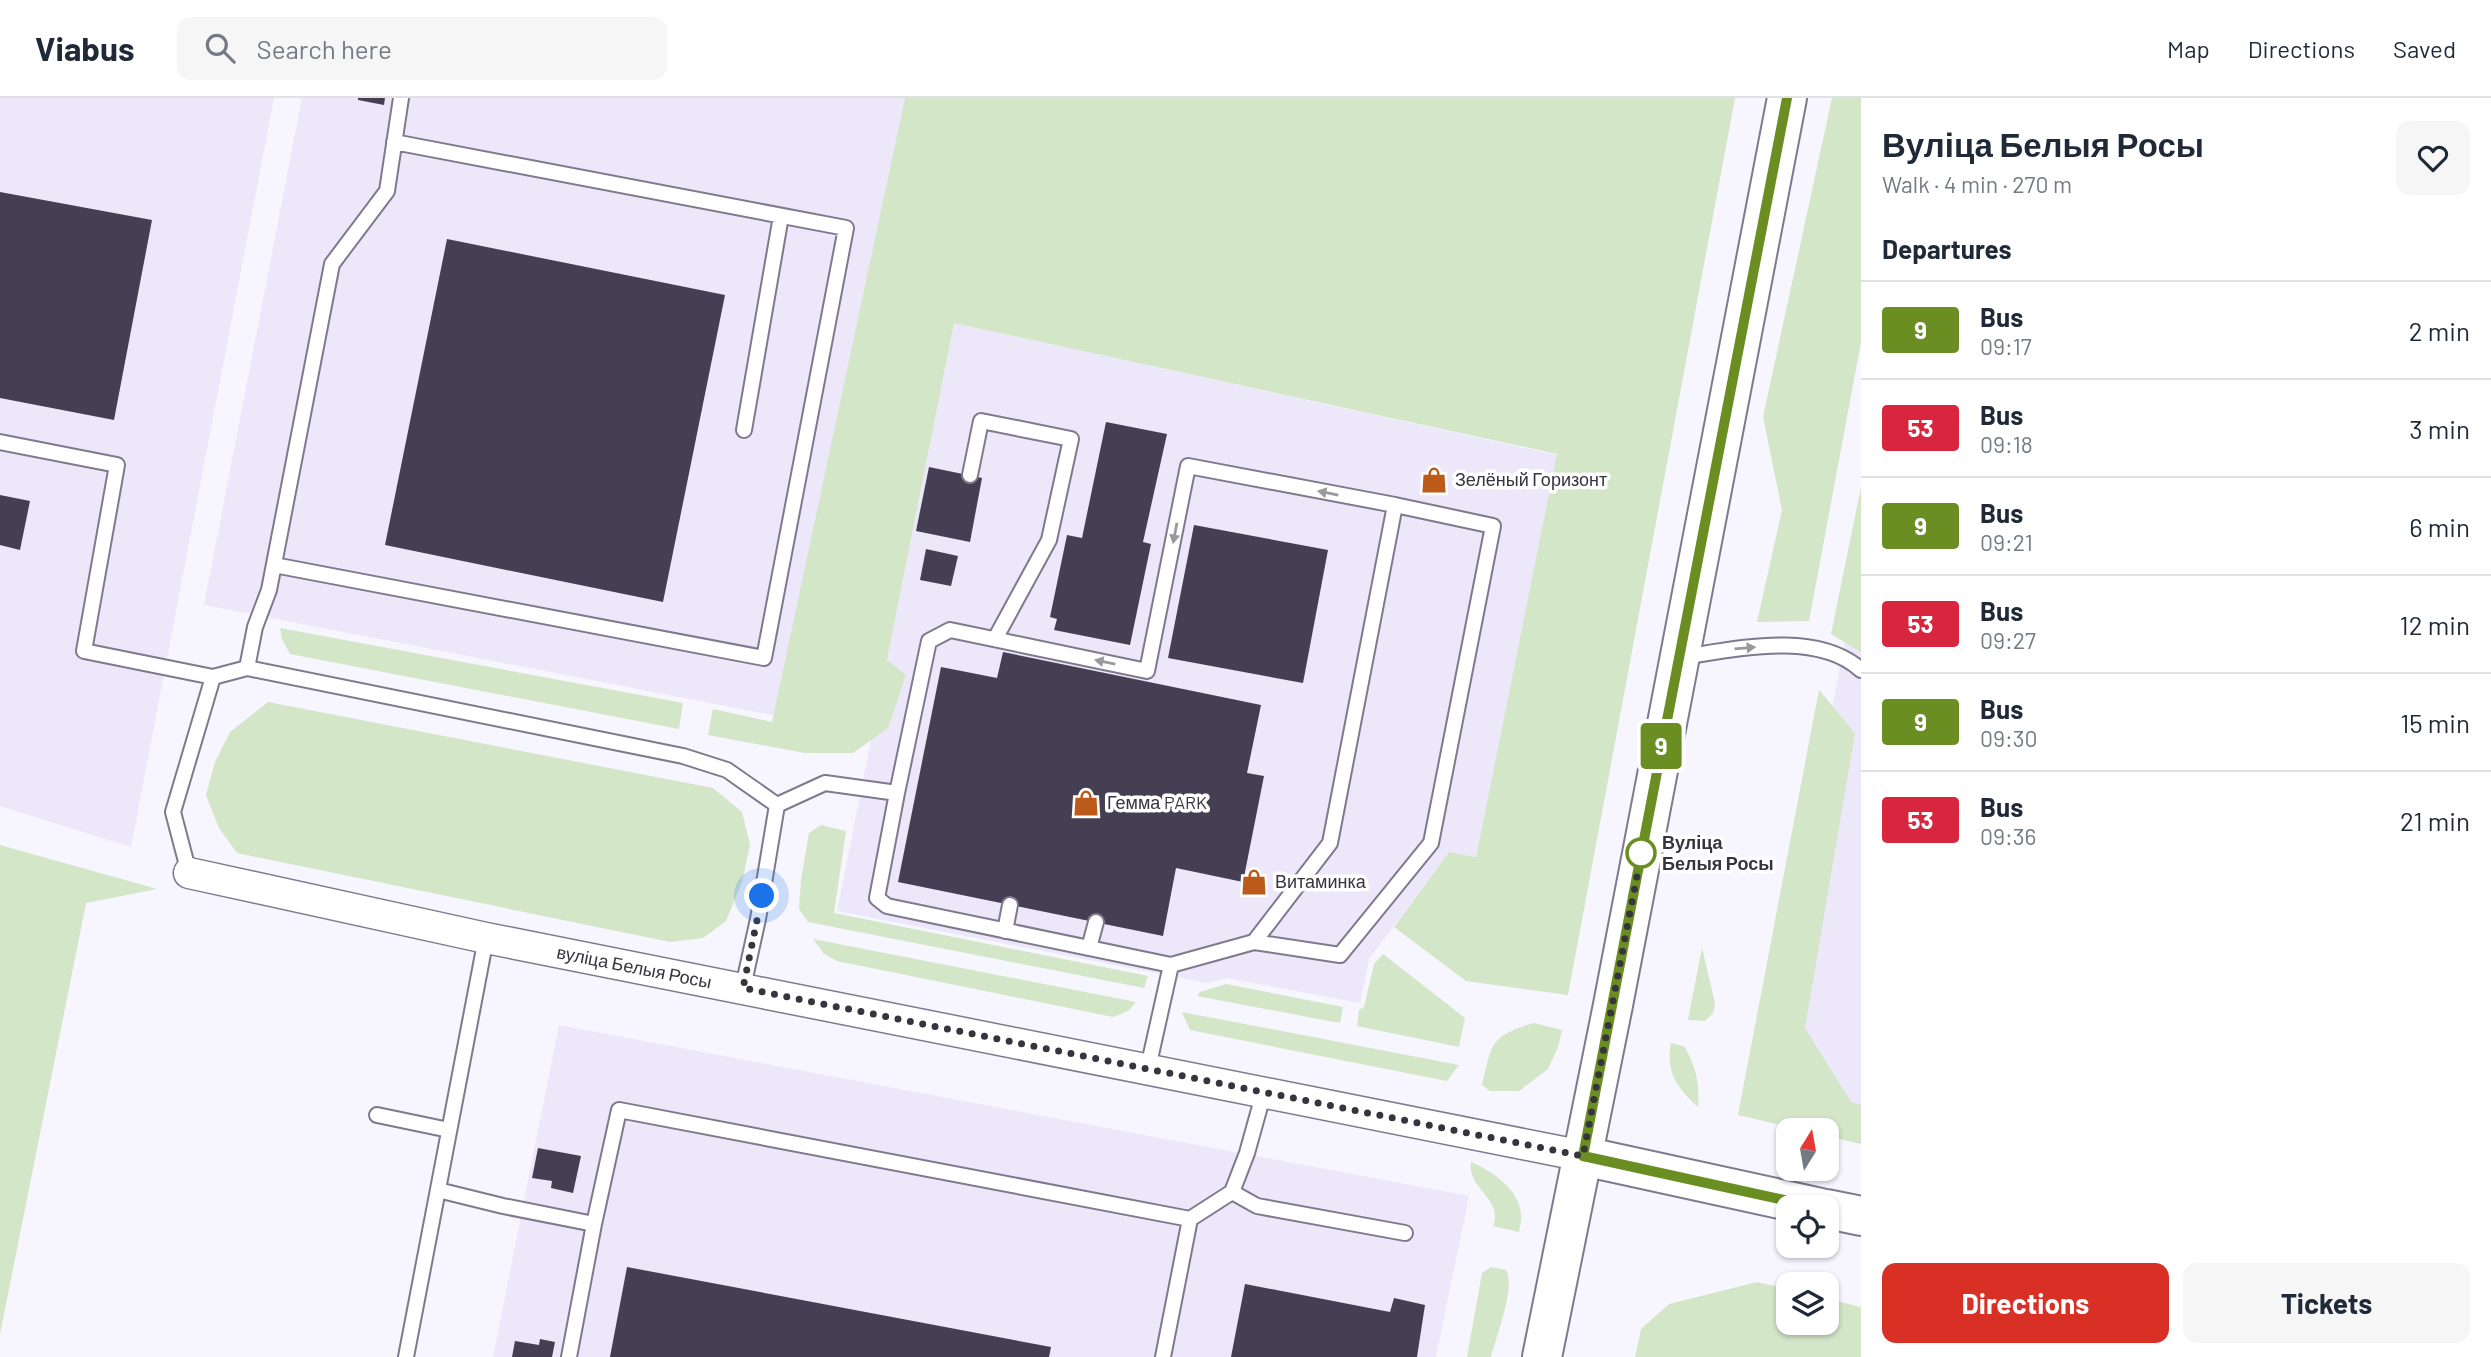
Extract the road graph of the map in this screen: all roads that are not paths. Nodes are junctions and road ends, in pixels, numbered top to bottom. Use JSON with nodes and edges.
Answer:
{"nodes":[{"id":1,"x":401,"y":98,"type":"edge"},
{"id":2,"x":1787,"y":98,"type":"edge"},
{"id":3,"x":394,"y":142,"type":"junction"},
{"id":4,"x":781,"y":216,"type":"junction"},
{"id":5,"x":744,"y":430,"type":"dead end"},
{"id":6,"x":0,"y":442,"type":"edge"},
{"id":7,"x":970,"y":475,"type":"dead end"},
{"id":8,"x":1395,"y":505,"type":"junction"},
{"id":9,"x":274,"y":565,"type":"junction"},
{"id":10,"x":995,"y":639,"type":"junction"},
{"id":11,"x":1678,"y":657,"type":"junction"},
{"id":12,"x":247,"y":668,"type":"junction"},
{"id":13,"x":1861,"y":670,"type":"edge"},
{"id":14,"x":213,"y":677,"type":"junction"},
{"id":15,"x":897,"y":793,"type":"junction"},
{"id":16,"x":777,"y":805,"type":"junction"},
{"id":17,"x":189,"y":873,"type":"joint"},
{"id":18,"x":1010,"y":905,"type":"dead end"},
{"id":19,"x":1096,"y":922,"type":"dead end"},
{"id":20,"x":1005,"y":931,"type":"junction"},
{"id":21,"x":486,"y":938,"type":"junction"},
{"id":22,"x":1254,"y":942,"type":"junction"},
{"id":23,"x":1089,"y":948,"type":"junction"},
{"id":24,"x":1171,"y":965,"type":"junction"},
{"id":25,"x":743,"y":988,"type":"junction"},
{"id":26,"x":1148,"y":1068,"type":"junction"},
{"id":27,"x":1264,"y":1092,"type":"junction"},
{"id":28,"x":377,"y":1115,"type":"dead end"},
{"id":29,"x":449,"y":1130,"type":"junction"},
{"id":30,"x":1583,"y":1156,"type":"junction"},
{"id":31,"x":438,"y":1190,"type":"junction"},
{"id":32,"x":1232,"y":1192,"type":"junction"},
{"id":33,"x":1776,"y":1198,"type":"edge"},
{"id":34,"x":1839,"y":1211,"type":"edge"},
{"id":35,"x":1861,"y":1216,"type":"edge"},
{"id":36,"x":1190,"y":1219,"type":"junction"},
{"id":37,"x":594,"y":1224,"type":"junction"},
{"id":38,"x":1405,"y":1233,"type":"dead end"},
{"id":39,"x":406,"y":1357,"type":"edge"},
{"id":40,"x":569,"y":1357,"type":"edge"},
{"id":41,"x":1163,"y":1357,"type":"edge"},
{"id":42,"x":1542,"y":1357,"type":"edge"}],
"edges":[{"from":1,"to":3,"type":"lane"},
{"from":2,"to":11,"type":"main road"},
{"from":3,"to":4,"type":"lane"},
{"from":3,"to":9,"type":"lane"},
{"from":4,"to":5,"type":"lane"},
{"from":4,"to":9,"type":"lane"},
{"from":6,"to":14,"type":"lane"},
{"from":7,"to":10,"type":"lane"},
{"from":8,"to":10,"type":"lane","one_way":true},
{"from":8,"to":22,"type":"lane"},
{"from":8,"to":22,"type":"lane"},
{"from":9,"to":12,"type":"lane"},
{"from":10,"to":15,"type":"lane"},
{"from":11,"to":13,"type":"lane","one_way":true},
{"from":11,"to":30,"type":"main road"},
{"from":12,"to":14,"type":"lane"},
{"from":12,"to":16,"type":"lane"},
{"from":14,"to":17,"type":"lane"},
{"from":15,"to":16,"type":"lane"},
{"from":15,"to":20,"type":"lane"},
{"from":16,"to":25,"type":"lane"},
{"from":17,"to":21,"type":"street","name":"вуліца Белыя Росы"},
{"from":18,"to":20,"type":"lane"},
{"from":19,"to":23,"type":"lane"},
{"from":20,"to":23,"type":"lane"},
{"from":21,"to":25,"type":"street","name":"вуліца Белыя Росы"},
{"from":21,"to":29,"type":"lane"},
{"from":22,"to":24,"type":"lane"},
{"from":23,"to":24,"type":"lane"},
{"from":24,"to":26,"type":"lane"},
{"from":25,"to":26,"type":"street","name":"вуліца Белыя Росы"},
{"from":26,"to":27,"type":"street","name":"вуліца Белыя Росы"},
{"from":27,"to":30,"type":"street","name":"вуліца Белыя Росы"},
{"from":27,"to":32,"type":"lane"},
{"from":28,"to":29,"type":"lane"},
{"from":29,"to":31,"type":"lane"},
{"from":30,"to":33,"type":"main road","name":"вуліца Белыя Росы"},
{"from":30,"to":42,"type":"main road"},
{"from":31,"to":37,"type":"lane"},
{"from":31,"to":39,"type":"lane"},
{"from":32,"to":36,"type":"lane"},
{"from":32,"to":38,"type":"lane"},
{"from":34,"to":35,"type":"main road"},
{"from":36,"to":37,"type":"lane"},
{"from":36,"to":41,"type":"lane"},
{"from":37,"to":40,"type":"lane"}]}
